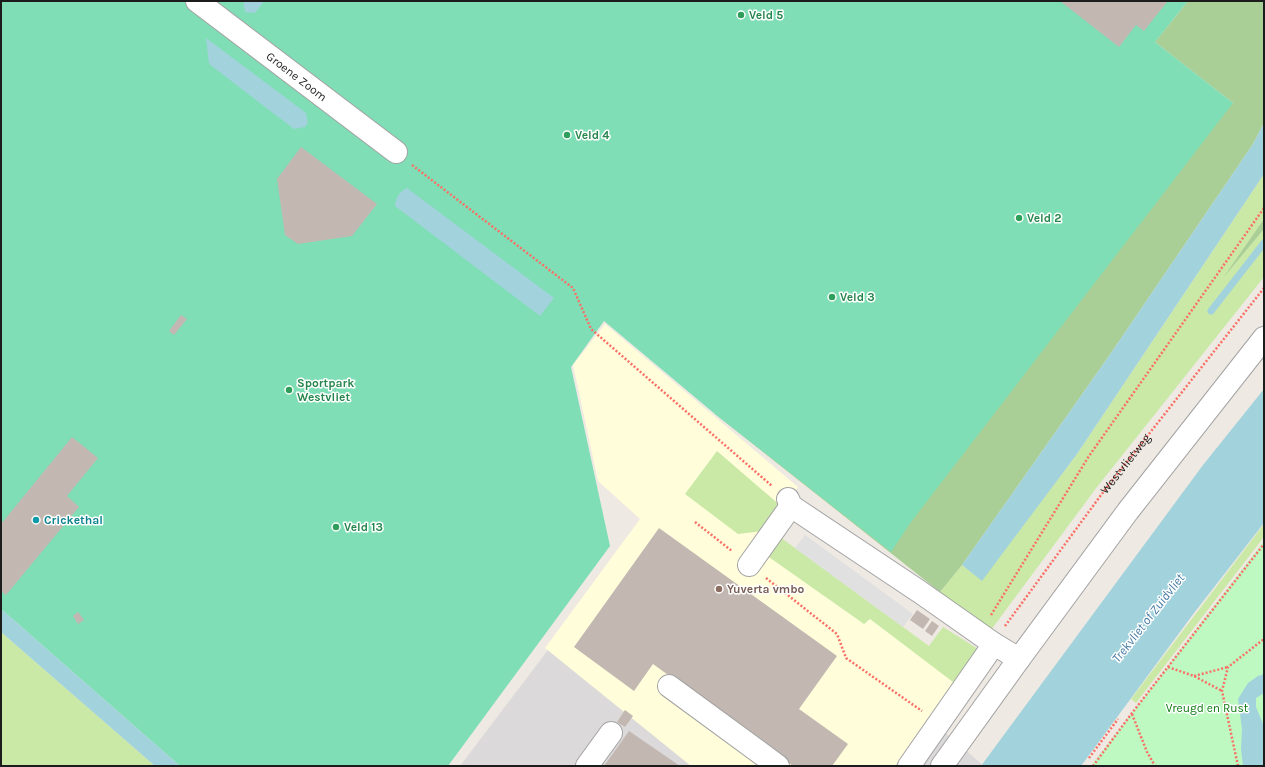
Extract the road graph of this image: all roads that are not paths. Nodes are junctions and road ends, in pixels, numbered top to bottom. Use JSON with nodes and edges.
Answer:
{"nodes":[{"id":1,"x":197,"y":1,"type":"edge"},
{"id":2,"x":396,"y":152,"type":"road end"},
{"id":3,"x":1264,"y":338,"type":"edge"},
{"id":4,"x":750,"y":565,"type":"road end"},
{"id":5,"x":985,"y":638,"type":"junction"},
{"id":6,"x":1019,"y":659,"type":"junction"},
{"id":7,"x":669,"y":686,"type":"dead end"},
{"id":8,"x":611,"y":733,"type":"dead end"},
{"id":9,"x":587,"y":766,"type":"edge"},
{"id":10,"x":778,"y":766,"type":"edge"},
{"id":11,"x":909,"y":766,"type":"edge"},
{"id":12,"x":942,"y":766,"type":"edge"}],
"edges":[{"from":1,"to":2,"type":"street","name":"Groene Zoom"},
{"from":3,"to":6,"type":"street"},
{"from":4,"to":5,"type":"street"},
{"from":5,"to":6,"type":"street"},
{"from":5,"to":11,"type":"street"},
{"from":6,"to":12,"type":"street"},
{"from":7,"to":10,"type":"street"},
{"from":8,"to":9,"type":"street"}]}
